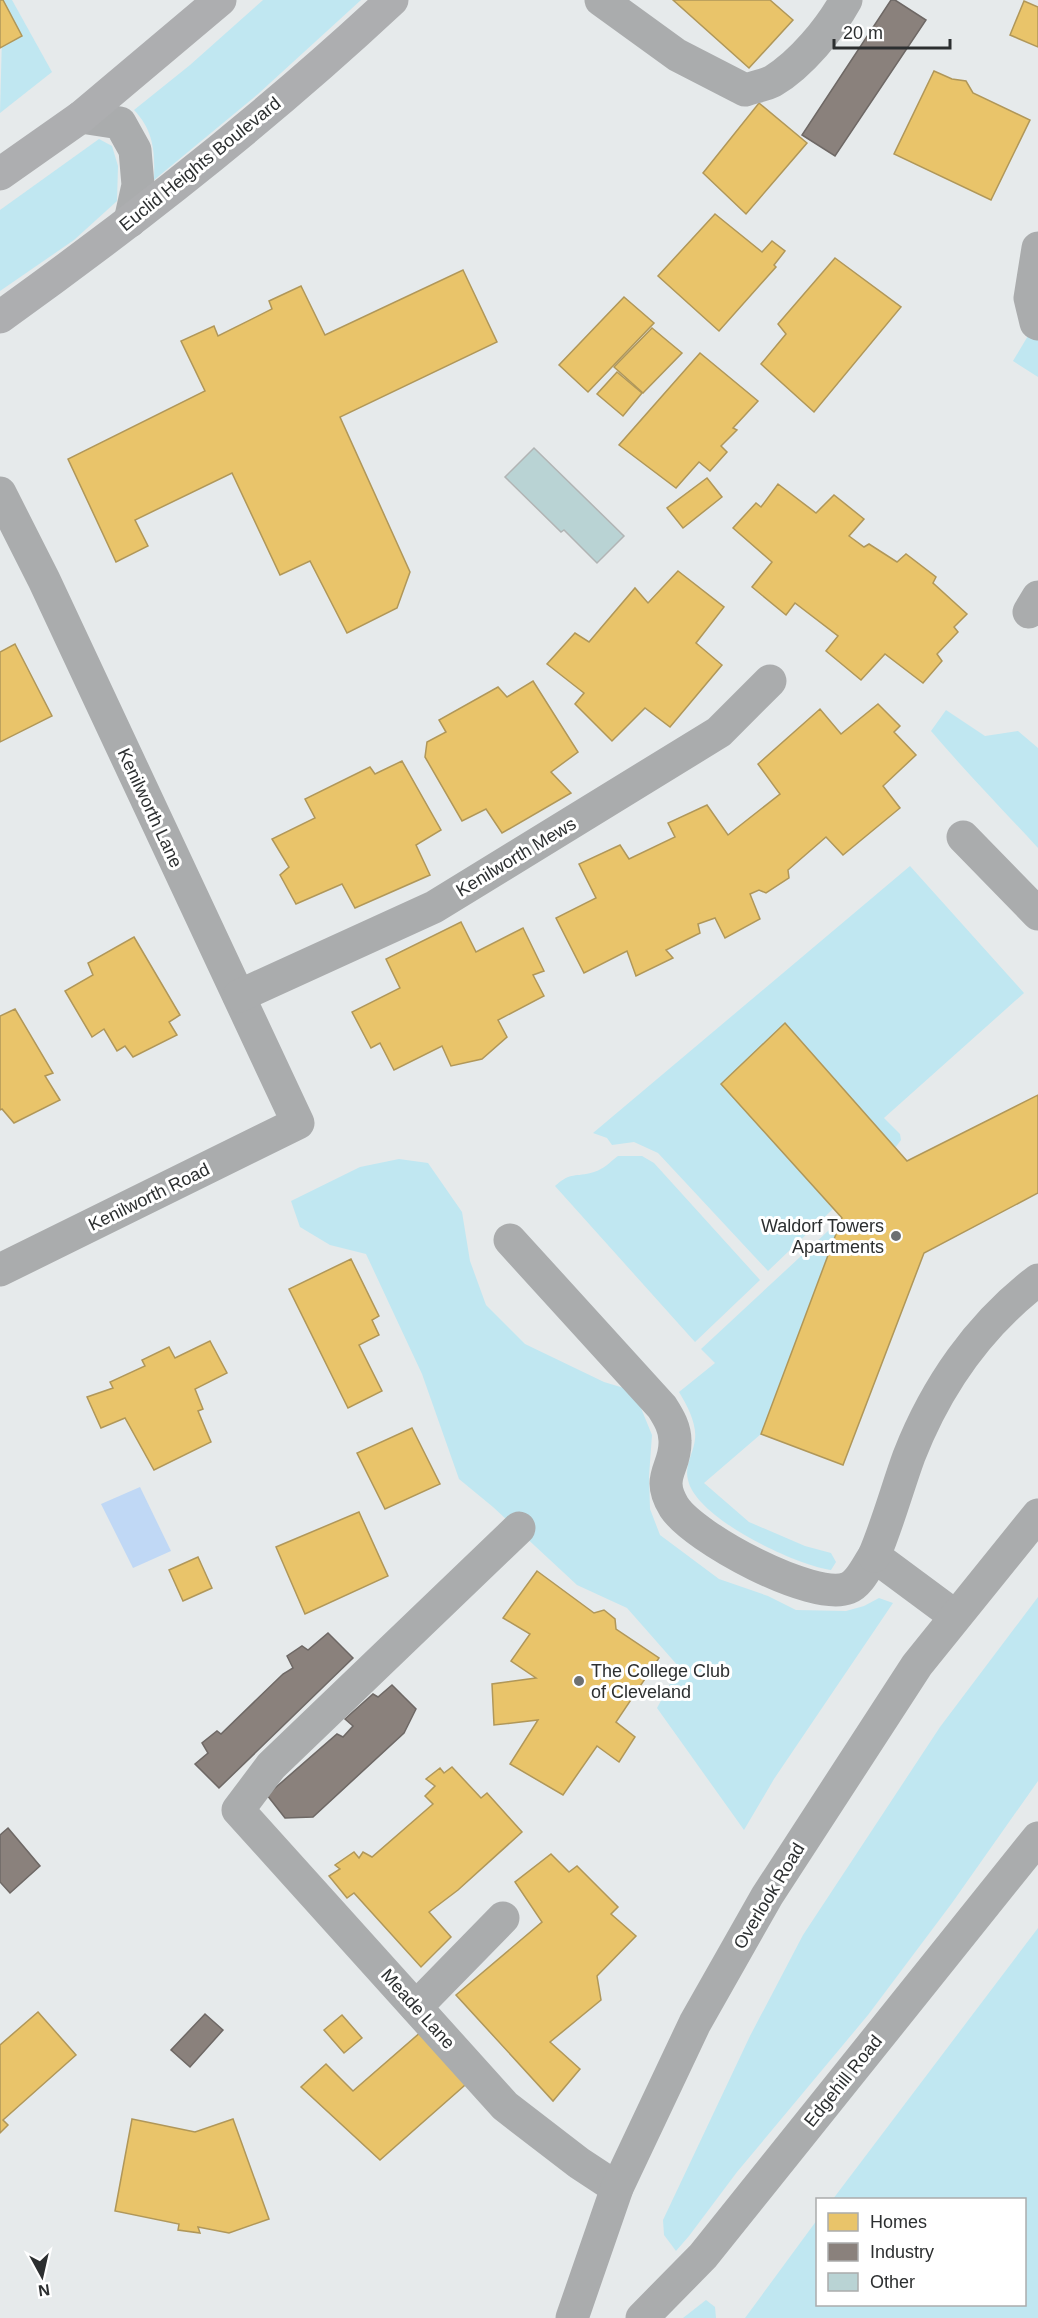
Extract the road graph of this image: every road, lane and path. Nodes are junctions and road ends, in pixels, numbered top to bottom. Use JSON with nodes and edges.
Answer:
{"nodes":[{"id":1,"x":220,"y":0,"type":"edge"},
{"id":2,"x":392,"y":0,"type":"edge"},
{"id":3,"x":601,"y":0,"type":"edge"},
{"id":4,"x":846,"y":0,"type":"edge"},
{"id":5,"x":81,"y":117,"type":"junction"},
{"id":6,"x":0,"y":174,"type":"edge"},
{"id":7,"x":130,"y":221,"type":"junction"},
{"id":8,"x":1038,"y":248,"type":"edge"},
{"id":9,"x":0,"y":317,"type":"edge"},
{"id":10,"x":1038,"y":324,"type":"edge"},
{"id":11,"x":0,"y":493,"type":"edge"},
{"id":12,"x":770,"y":681,"type":"dead end"},
{"id":13,"x":963,"y":837,"type":"dead end"},
{"id":14,"x":1038,"y":914,"type":"edge"},
{"id":15,"x":239,"y":996,"type":"junction"},
{"id":16,"x":298,"y":1123,"type":"joint"},
{"id":17,"x":510,"y":1240,"type":"dead end"},
{"id":18,"x":0,"y":1270,"type":"edge"},
{"id":19,"x":1038,"y":1280,"type":"edge"},
{"id":20,"x":1038,"y":1515,"type":"edge"},
{"id":21,"x":519,"y":1527,"type":"dead end"},
{"id":22,"x":874,"y":1556,"type":"junction"},
{"id":23,"x":955,"y":1616,"type":"junction"},
{"id":24,"x":1038,"y":1838,"type":"edge"},
{"id":25,"x":503,"y":1918,"type":"dead end"},
{"id":26,"x":416,"y":2007,"type":"junction"},
{"id":27,"x":617,"y":2188,"type":"junction"},
{"id":28,"x":572,"y":2318,"type":"edge"},
{"id":29,"x":642,"y":2318,"type":"edge"}],
"edges":[{"from":1,"to":5,"type":"main road"},
{"from":2,"to":7,"type":"main road","name":"Euclid Heights Boulevard"},
{"from":3,"to":4,"type":"street"},
{"from":5,"to":6,"type":"main road"},
{"from":5,"to":7,"type":"street"},
{"from":7,"to":9,"type":"main road","name":"Euclid Heights Boulevard"},
{"from":8,"to":10,"type":"street"},
{"from":11,"to":15,"type":"street","name":"Kenilworth Lane"},
{"from":12,"to":15,"type":"street","name":"Kenilworth Mews"},
{"from":13,"to":14,"type":"street"},
{"from":15,"to":16,"type":"street","name":"Kenilworth Lane"},
{"from":16,"to":18,"type":"street","name":"Kenilworth Road"},
{"from":17,"to":22,"type":"street"},
{"from":19,"to":22,"type":"street"},
{"from":20,"to":23,"type":"street","name":"Overlook Road"},
{"from":21,"to":26,"type":"street","name":"Meade Lane"},
{"from":22,"to":23,"type":"street"},
{"from":23,"to":27,"type":"street","name":"Overlook Road"},
{"from":24,"to":29,"type":"street","name":"Edgehill Road"},
{"from":25,"to":26,"type":"street"},
{"from":26,"to":27,"type":"street","name":"Meade Lane"},
{"from":27,"to":28,"type":"street","name":"Overlook Road"}]}
